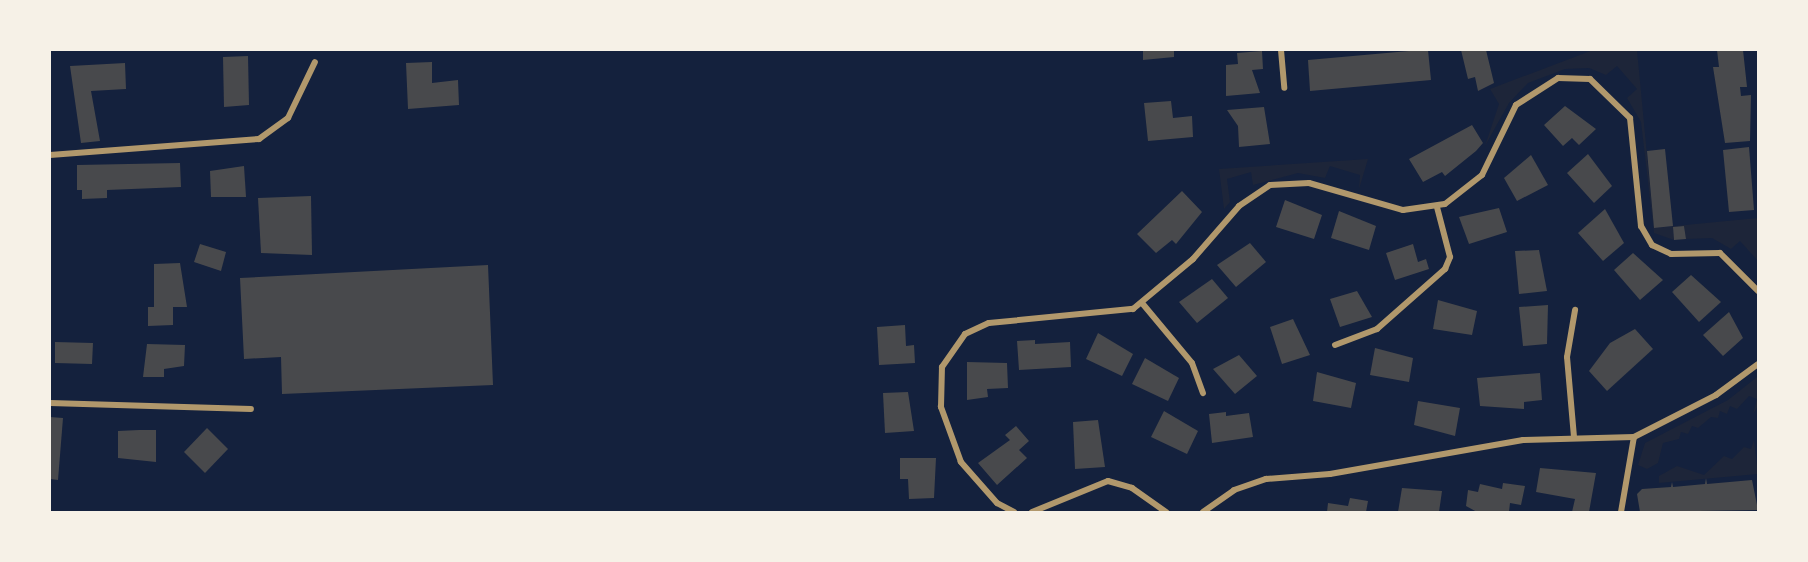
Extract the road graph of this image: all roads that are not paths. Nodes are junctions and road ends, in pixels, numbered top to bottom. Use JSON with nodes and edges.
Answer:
{"nodes":[{"id":1,"x":1281,"y":50,"type":"edge"},
{"id":2,"x":315,"y":62,"type":"dead end"},
{"id":3,"x":1284,"y":88,"type":"dead end"},
{"id":4,"x":50,"y":156,"type":"edge"},
{"id":5,"x":1437,"y":207,"type":"junction"},
{"id":6,"x":1758,"y":291,"type":"edge"},
{"id":7,"x":1142,"y":303,"type":"junction"},
{"id":8,"x":1575,"y":309,"type":"dead end"},
{"id":9,"x":1335,"y":345,"type":"dead end"},
{"id":10,"x":1758,"y":364,"type":"edge"},
{"id":11,"x":1203,"y":393,"type":"dead end"},
{"id":12,"x":50,"y":403,"type":"edge"},
{"id":13,"x":251,"y":409,"type":"dead end"},
{"id":14,"x":1574,"y":437,"type":"junction"},
{"id":15,"x":1634,"y":437,"type":"junction"},
{"id":16,"x":1014,"y":513,"type":"edge"},
{"id":17,"x":1032,"y":513,"type":"edge"},
{"id":18,"x":1166,"y":513,"type":"edge"},
{"id":19,"x":1203,"y":513,"type":"edge"},
{"id":20,"x":1621,"y":513,"type":"edge"}],
"edges":[{"from":1,"to":3,"type":"street"},
{"from":2,"to":4,"type":"street"},
{"from":5,"to":6,"type":"street"},
{"from":5,"to":7,"type":"street"},
{"from":5,"to":9,"type":"street"},
{"from":7,"to":11,"type":"street"},
{"from":7,"to":16,"type":"street"},
{"from":8,"to":14,"type":"street"},
{"from":10,"to":15,"type":"street"},
{"from":12,"to":13,"type":"street"},
{"from":14,"to":15,"type":"street"},
{"from":14,"to":19,"type":"street"},
{"from":15,"to":20,"type":"street"},
{"from":17,"to":18,"type":"street"}]}
